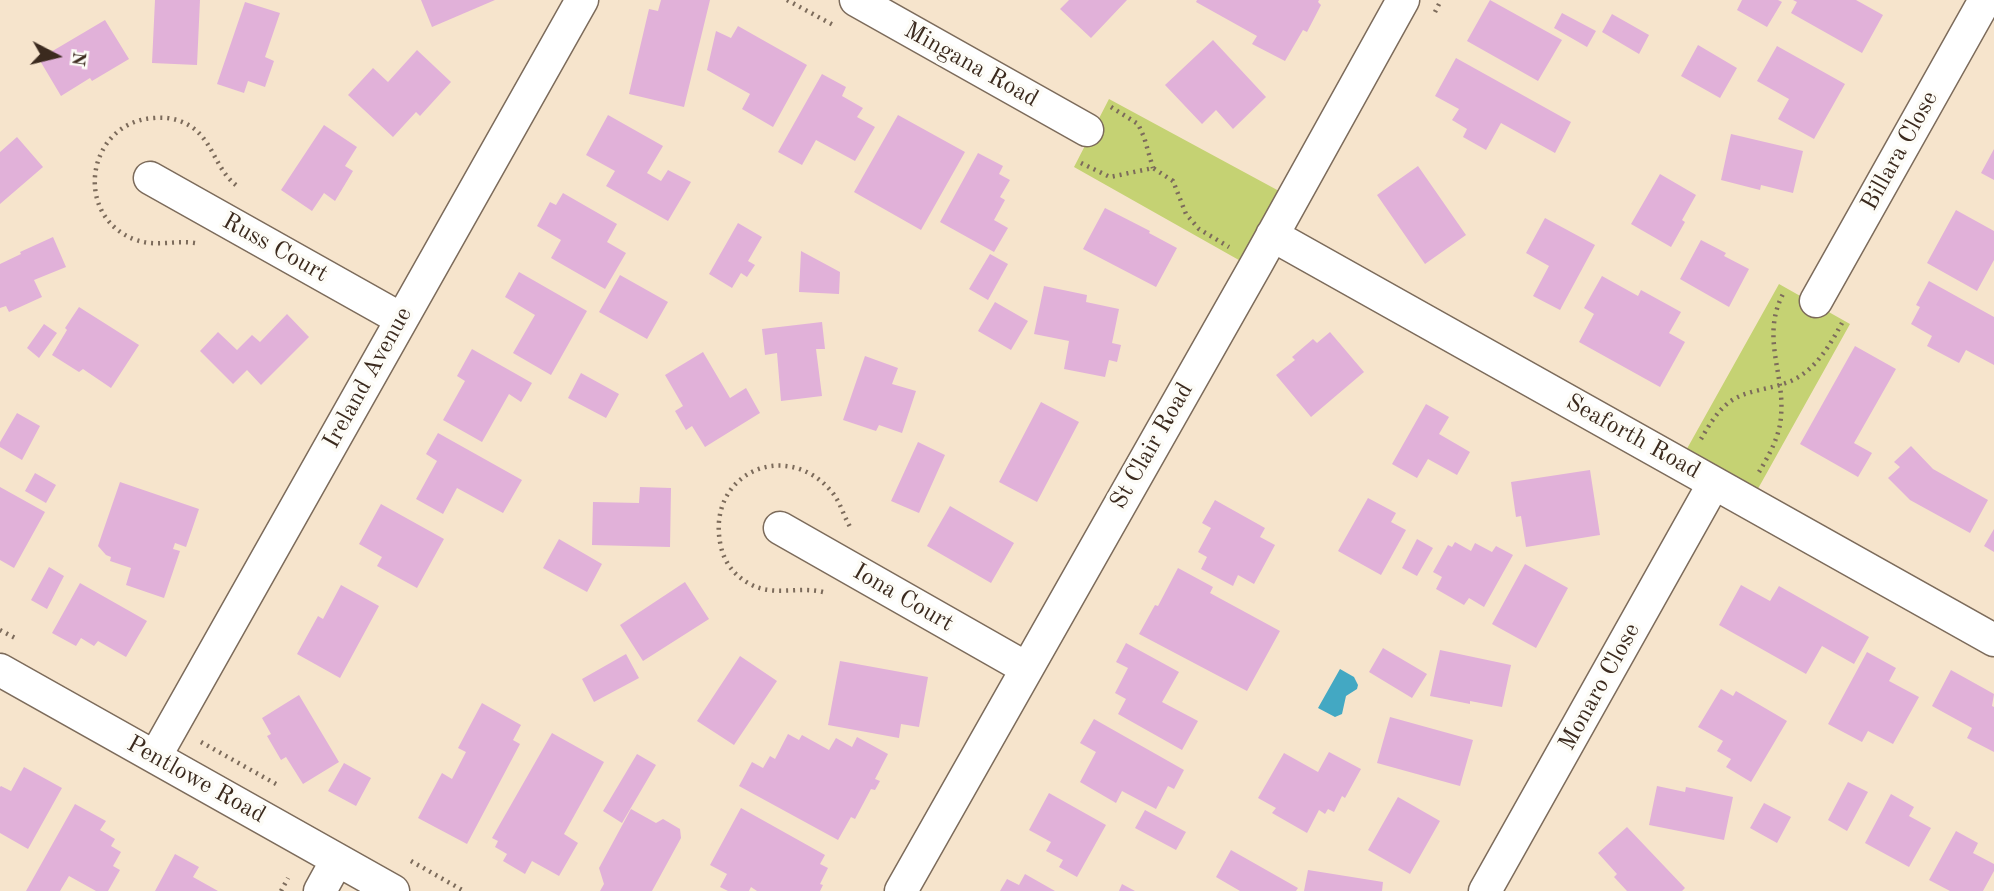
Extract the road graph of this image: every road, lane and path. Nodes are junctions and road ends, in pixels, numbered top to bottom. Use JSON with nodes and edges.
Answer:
{"nodes":[{"id":1,"x":582,"y":0,"type":"edge"},
{"id":2,"x":856,"y":0,"type":"edge"},
{"id":3,"x":1403,"y":0,"type":"edge"},
{"id":4,"x":1985,"y":0,"type":"edge"},
{"id":5,"x":1087,"y":130,"type":"dead end"},
{"id":6,"x":150,"y":178,"type":"dead end"},
{"id":7,"x":1272,"y":235,"type":"junction"},
{"id":8,"x":1816,"y":302,"type":"dead end"},
{"id":9,"x":401,"y":319,"type":"junction"},
{"id":10,"x":1714,"y":483,"type":"junction"},
{"id":11,"x":780,"y":528,"type":"dead end"},
{"id":12,"x":1994,"y":640,"type":"edge"},
{"id":13,"x":1026,"y":668,"type":"junction"},
{"id":14,"x":0,"y":670,"type":"edge"},
{"id":15,"x":155,"y":757,"type":"junction"},
{"id":16,"x":337,"y":860,"type":"junction"},
{"id":17,"x":320,"y":891,"type":"edge"},
{"id":18,"x":393,"y":891,"type":"edge"},
{"id":19,"x":901,"y":891,"type":"edge"},
{"id":20,"x":1485,"y":891,"type":"edge"}],
"edges":[{"from":1,"to":9,"type":"street","name":"Ireland Avenue"},
{"from":2,"to":5,"type":"street","name":"Mingana Road"},
{"from":3,"to":7,"type":"street","name":"St Clair Road"},
{"from":4,"to":8,"type":"street","name":"Billara Close"},
{"from":6,"to":9,"type":"street","name":"Russ Court"},
{"from":7,"to":10,"type":"street","name":"Seaforth Road"},
{"from":7,"to":13,"type":"street","name":"St Clair Road"},
{"from":9,"to":15,"type":"street","name":"Ireland Avenue"},
{"from":10,"to":12,"type":"street","name":"Seaforth Road"},
{"from":10,"to":20,"type":"street","name":"Monaro Close"},
{"from":11,"to":13,"type":"street","name":"Iona Court"},
{"from":13,"to":19,"type":"street","name":"St Clair Road"},
{"from":14,"to":15,"type":"street","name":"Pentlowe Road"},
{"from":15,"to":16,"type":"street","name":"Pentlowe Road"},
{"from":16,"to":17,"type":"street"},
{"from":16,"to":18,"type":"street","name":"Pentlowe Road"}]}
